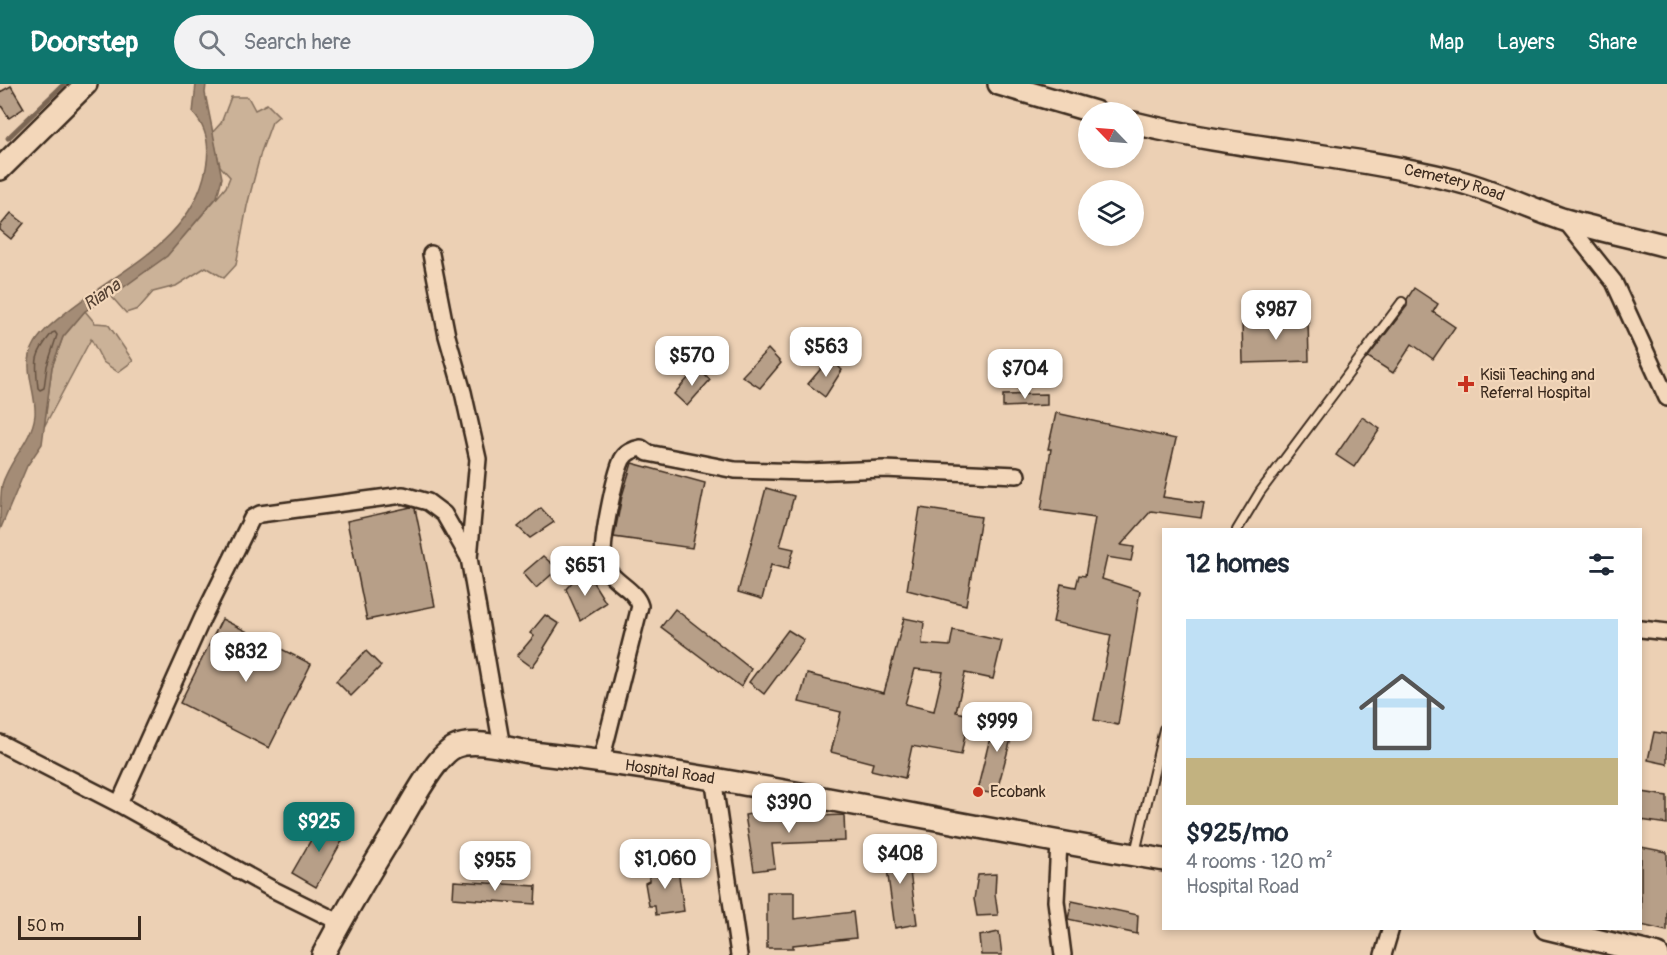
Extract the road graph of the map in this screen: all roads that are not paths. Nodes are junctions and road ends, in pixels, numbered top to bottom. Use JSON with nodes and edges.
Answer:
{"nodes":[{"id":1,"x":86,"y":84,"type":"edge"},
{"id":2,"x":999,"y":84,"type":"edge"},
{"id":3,"x":1078,"y":107,"type":"edge"},
{"id":4,"x":1144,"y":126,"type":"edge"},
{"id":5,"x":0,"y":169,"type":"edge"},
{"id":6,"x":1564,"y":219,"type":"junction"},
{"id":7,"x":1667,"y":246,"type":"edge"},
{"id":8,"x":431,"y":254,"type":"dead end"},
{"id":9,"x":1402,"y":302,"type":"dead end"},
{"id":10,"x":1667,"y":398,"type":"edge"},
{"id":11,"x":1017,"y":475,"type":"dead end"},
{"id":12,"x":1238,"y":528,"type":"edge"},
{"id":13,"x":469,"y":558,"type":"junction"},
{"id":14,"x":1642,"y":629,"type":"edge"},
{"id":15,"x":1667,"y":632,"type":"edge"},
{"id":16,"x":1162,"y":738,"type":"edge"},
{"id":17,"x":0,"y":743,"type":"edge"},
{"id":18,"x":502,"y":747,"type":"junction"},
{"id":19,"x":601,"y":761,"type":"junction"},
{"id":20,"x":712,"y":777,"type":"junction"},
{"id":21,"x":119,"y":804,"type":"junction"},
{"id":22,"x":1059,"y":843,"type":"junction"},
{"id":23,"x":1135,"y":855,"type":"junction"},
{"id":24,"x":1162,"y":860,"type":"edge"},
{"id":25,"x":339,"y":922,"type":"junction"},
{"id":26,"x":1390,"y":930,"type":"edge"},
{"id":27,"x":1554,"y":930,"type":"edge"},
{"id":28,"x":322,"y":955,"type":"edge"},
{"id":29,"x":739,"y":955,"type":"edge"},
{"id":30,"x":1063,"y":955,"type":"edge"},
{"id":31,"x":1383,"y":955,"type":"edge"},
{"id":32,"x":1658,"y":955,"type":"edge"}],
"edges":[{"from":1,"to":5,"type":"street"},
{"from":2,"to":3,"type":"street"},
{"from":4,"to":6,"type":"street","name":"Cemetery Road"},
{"from":6,"to":7,"type":"street"},
{"from":6,"to":10,"type":"street","name":"Cemetery Road"},
{"from":8,"to":13,"type":"street"},
{"from":9,"to":12,"type":"lane"},
{"from":11,"to":19,"type":"street"},
{"from":13,"to":18,"type":"street"},
{"from":13,"to":21,"type":"street"},
{"from":14,"to":15,"type":"street"},
{"from":16,"to":23,"type":"lane"},
{"from":17,"to":21,"type":"street"},
{"from":18,"to":19,"type":"street","name":"Hospital Road"},
{"from":18,"to":25,"type":"street","name":"Hospital Road"},
{"from":19,"to":20,"type":"street","name":"Hospital Road"},
{"from":20,"to":22,"type":"street","name":"Hospital Road"},
{"from":20,"to":29,"type":"street"},
{"from":21,"to":25,"type":"street"},
{"from":22,"to":23,"type":"street","name":"Hospital Road"},
{"from":22,"to":30,"type":"street"},
{"from":23,"to":24,"type":"street","name":"Hospital Road"},
{"from":25,"to":28,"type":"street","name":"Hospital Road"},
{"from":26,"to":31,"type":"street"},
{"from":27,"to":32,"type":"street"}]}
